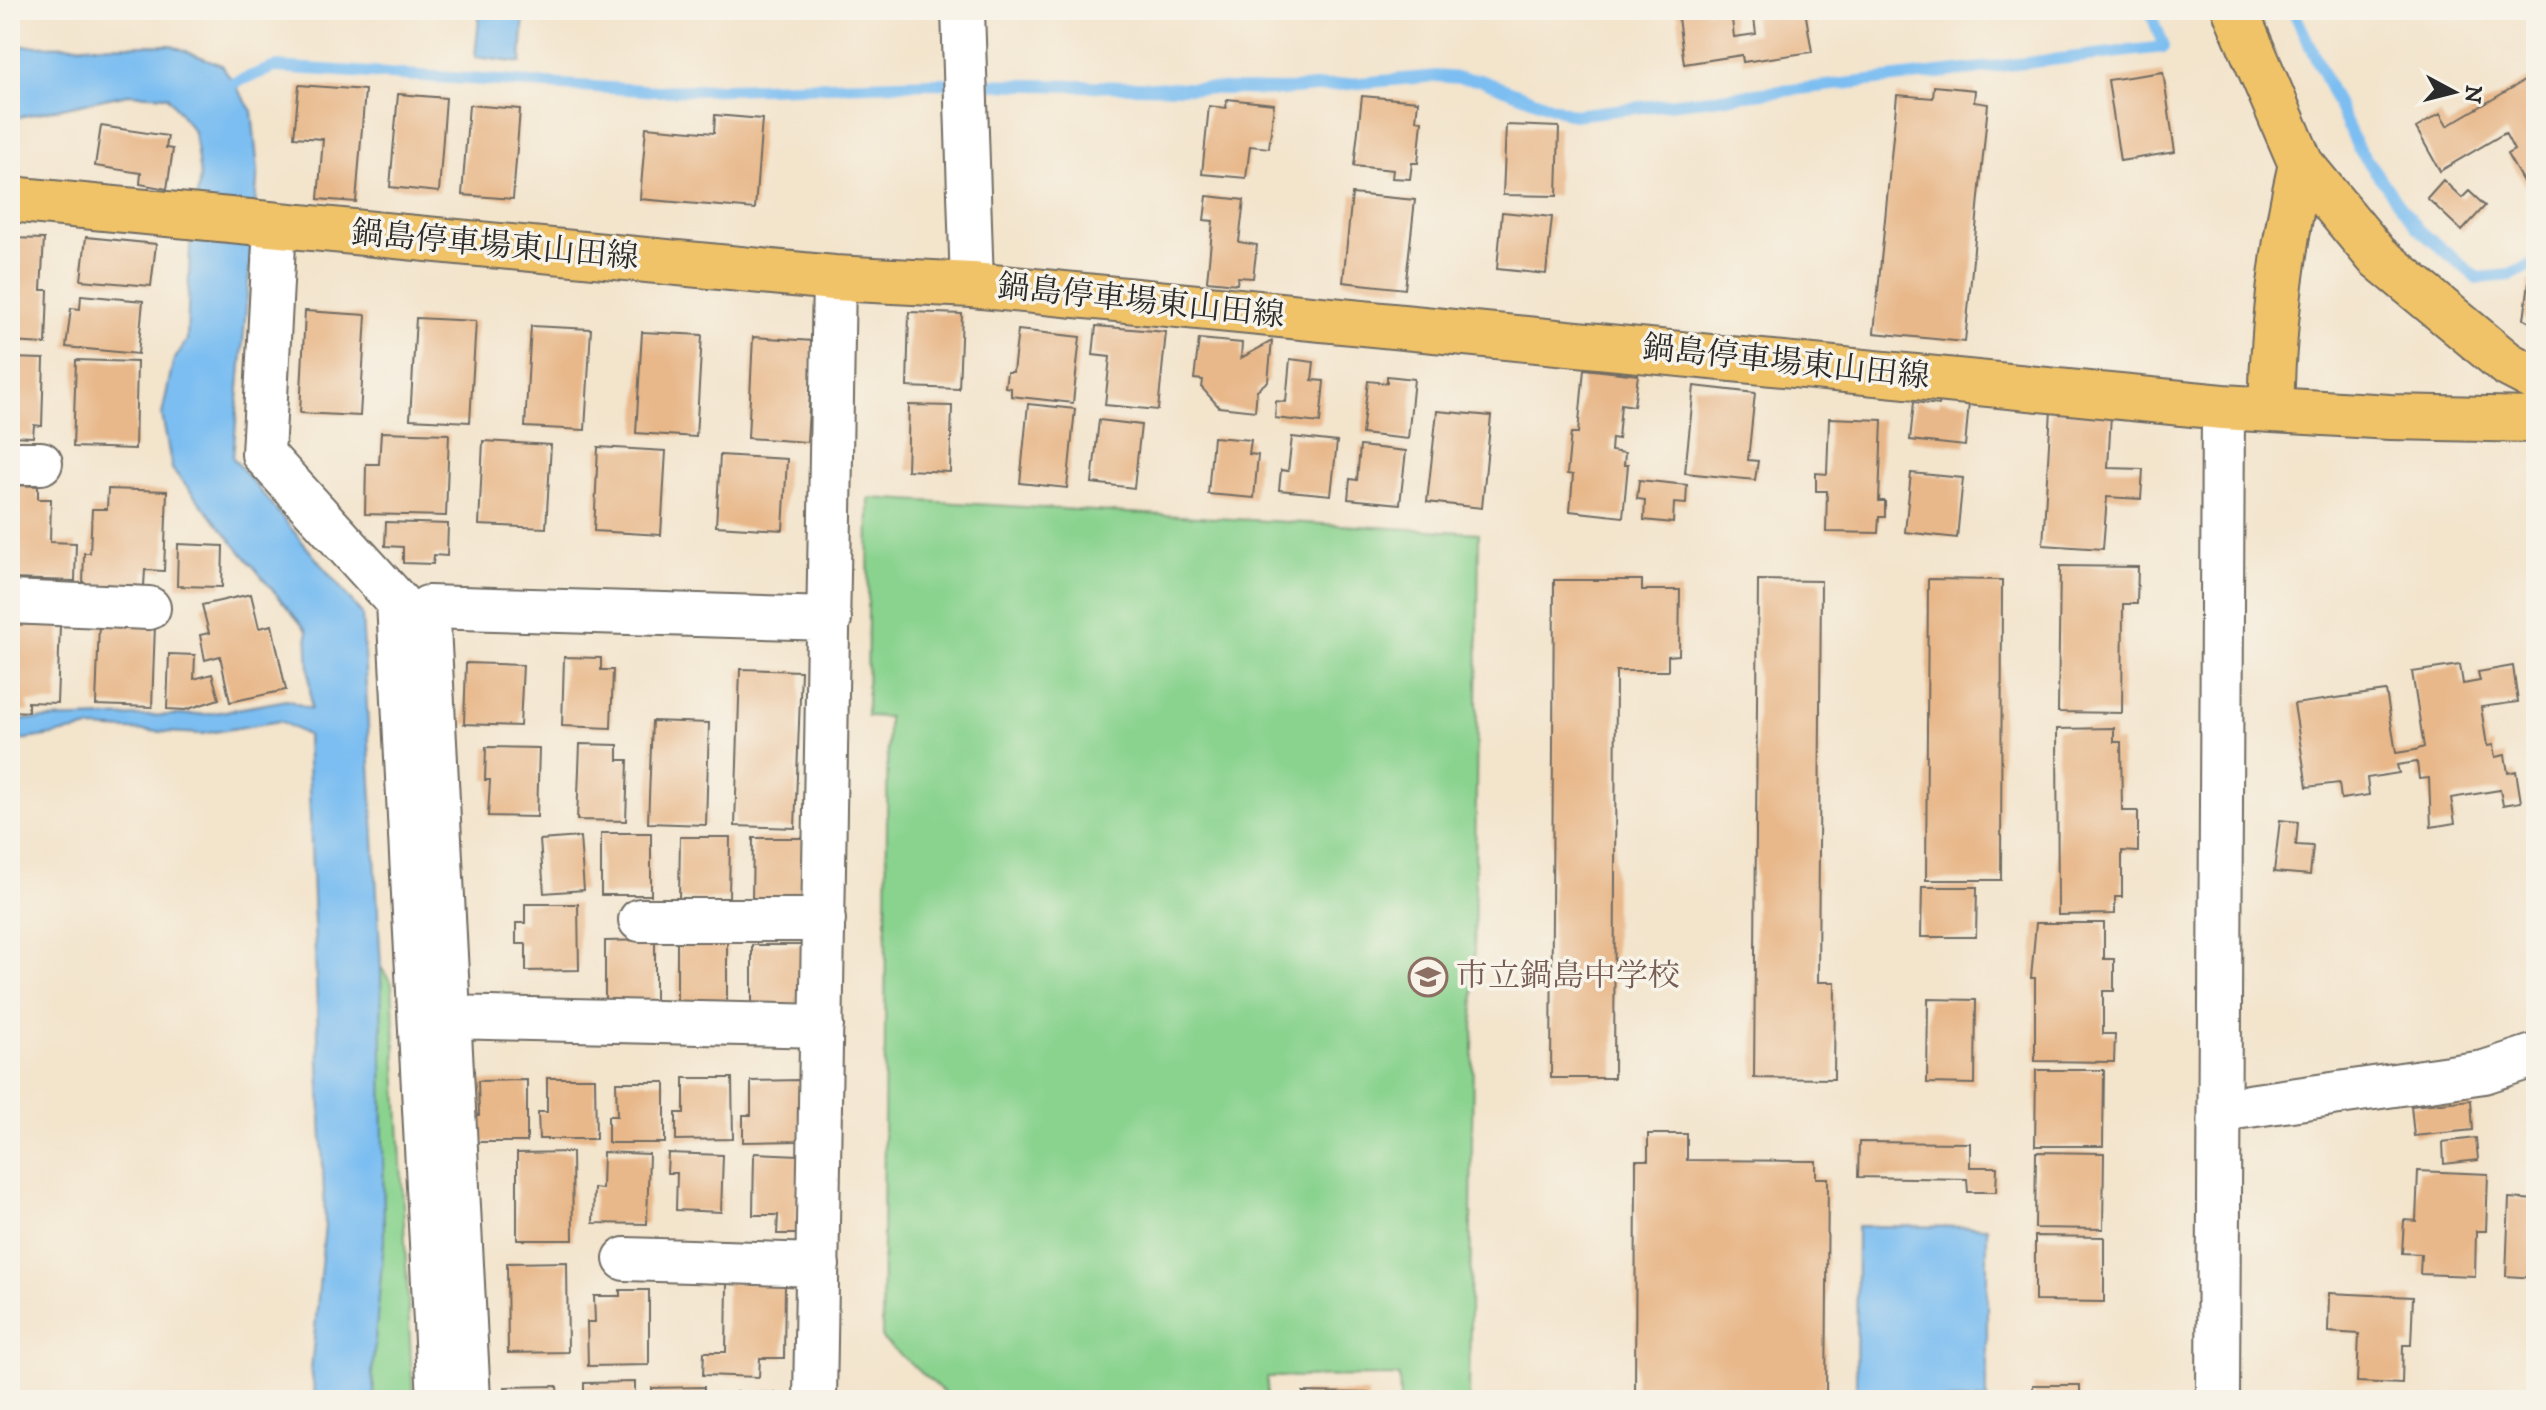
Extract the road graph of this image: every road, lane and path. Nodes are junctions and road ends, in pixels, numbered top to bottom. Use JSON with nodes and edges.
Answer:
{"nodes":[{"id":1,"x":963,"y":10,"type":"edge"},
{"id":2,"x":2235,"y":10,"type":"edge"},
{"id":3,"x":2301,"y":164,"type":"junction"},
{"id":4,"x":10,"y":199,"type":"edge"},
{"id":5,"x":268,"y":225,"type":"junction"},
{"id":6,"x":834,"y":278,"type":"junction"},
{"id":7,"x":972,"y":285,"type":"junction"},
{"id":8,"x":2536,"y":379,"type":"edge"},
{"id":9,"x":2223,"y":407,"type":"junction"},
{"id":10,"x":2271,"y":410,"type":"junction"},
{"id":11,"x":2536,"y":420,"type":"edge"},
{"id":12,"x":10,"y":602,"type":"edge"},
{"id":13,"x":149,"y":608,"type":"dead end"},
{"id":14,"x":830,"y":619,"type":"junction"},
{"id":15,"x":640,"y":920,"type":"dead end"},
{"id":16,"x":824,"y":920,"type":"junction"},
{"id":17,"x":450,"y":1017,"type":"junction"},
{"id":18,"x":822,"y":1026,"type":"junction"},
{"id":19,"x":2536,"y":1055,"type":"edge"},
{"id":20,"x":2221,"y":1110,"type":"junction"},
{"id":21,"x":625,"y":1259,"type":"dead end"},
{"id":22,"x":818,"y":1265,"type":"junction"},
{"id":23,"x":439,"y":1400,"type":"edge"},
{"id":24,"x":469,"y":1400,"type":"edge"},
{"id":25,"x":815,"y":1400,"type":"edge"},
{"id":26,"x":2218,"y":1400,"type":"edge"}],
"edges":[{"from":1,"to":7,"type":"street"},
{"from":2,"to":3,"type":"main road"},
{"from":3,"to":8,"type":"main road"},
{"from":3,"to":10,"type":"main road"},
{"from":4,"to":5,"type":"main road","name":"鍋島停車場東山田線"},
{"from":5,"to":6,"type":"main road","name":"鍋島停車場東山田線"},
{"from":5,"to":23,"type":"street"},
{"from":6,"to":7,"type":"main road","name":"鍋島停車場東山田線"},
{"from":6,"to":14,"type":"street"},
{"from":7,"to":9,"type":"main road","name":"鍋島停車場東山田線"},
{"from":9,"to":10,"type":"main road","name":"鍋島停車場東山田線"},
{"from":9,"to":20,"type":"street"},
{"from":10,"to":11,"type":"main road","name":"鍋島停車場東山田線"},
{"from":12,"to":13,"type":"street"},
{"from":14,"to":16,"type":"street"},
{"from":14,"to":17,"type":"street"},
{"from":15,"to":16,"type":"street"},
{"from":16,"to":18,"type":"street"},
{"from":17,"to":18,"type":"street"},
{"from":17,"to":24,"type":"street"},
{"from":18,"to":22,"type":"street"},
{"from":19,"to":20,"type":"street"},
{"from":20,"to":26,"type":"street"},
{"from":21,"to":22,"type":"street"},
{"from":22,"to":25,"type":"street"}]}
